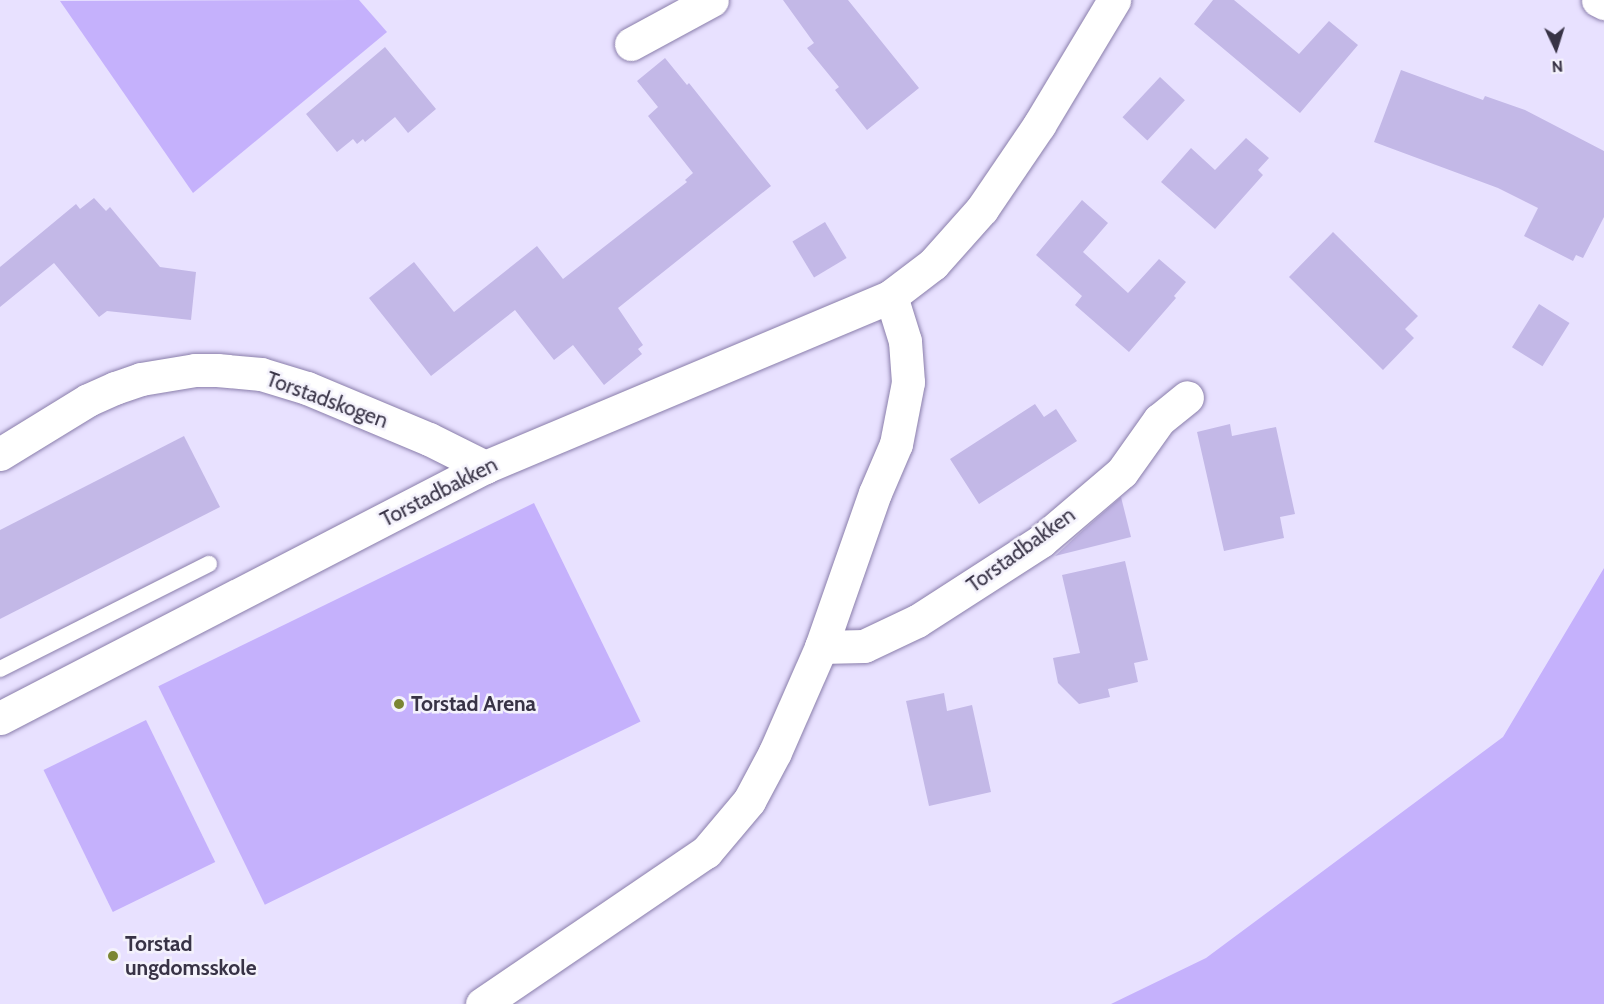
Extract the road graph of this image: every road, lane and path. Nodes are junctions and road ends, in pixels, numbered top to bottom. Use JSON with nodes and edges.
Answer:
{"nodes":[{"id":1,"x":712,"y":0,"type":"edge"},
{"id":2,"x":1114,"y":0,"type":"edge"},
{"id":3,"x":1598,"y":0,"type":"edge"},
{"id":4,"x":1604,"y":3,"type":"edge"},
{"id":5,"x":631,"y":44,"type":"dead end"},
{"id":6,"x":891,"y":296,"type":"junction"},
{"id":7,"x":1186,"y":397,"type":"dead end"},
{"id":8,"x":0,"y":454,"type":"edge"},
{"id":9,"x":485,"y":467,"type":"junction"},
{"id":10,"x":209,"y":564,"type":"dead end"},
{"id":11,"x":821,"y":647,"type":"junction"},
{"id":12,"x":0,"y":669,"type":"edge"},
{"id":13,"x":0,"y":718,"type":"edge"},
{"id":14,"x":482,"y":1004,"type":"edge"}],
"edges":[{"from":1,"to":5,"type":"street"},
{"from":2,"to":6,"type":"street","name":"Torstadbakken"},
{"from":3,"to":4,"type":"street"},
{"from":6,"to":9,"type":"street","name":"Torstadbakken"},
{"from":6,"to":11,"type":"street"},
{"from":7,"to":11,"type":"street","name":"Torstadbakken"},
{"from":8,"to":9,"type":"street","name":"Torstadskogen"},
{"from":9,"to":13,"type":"street","name":"Torstadbakken"},
{"from":10,"to":12,"type":"lane"},
{"from":11,"to":14,"type":"street"}]}
